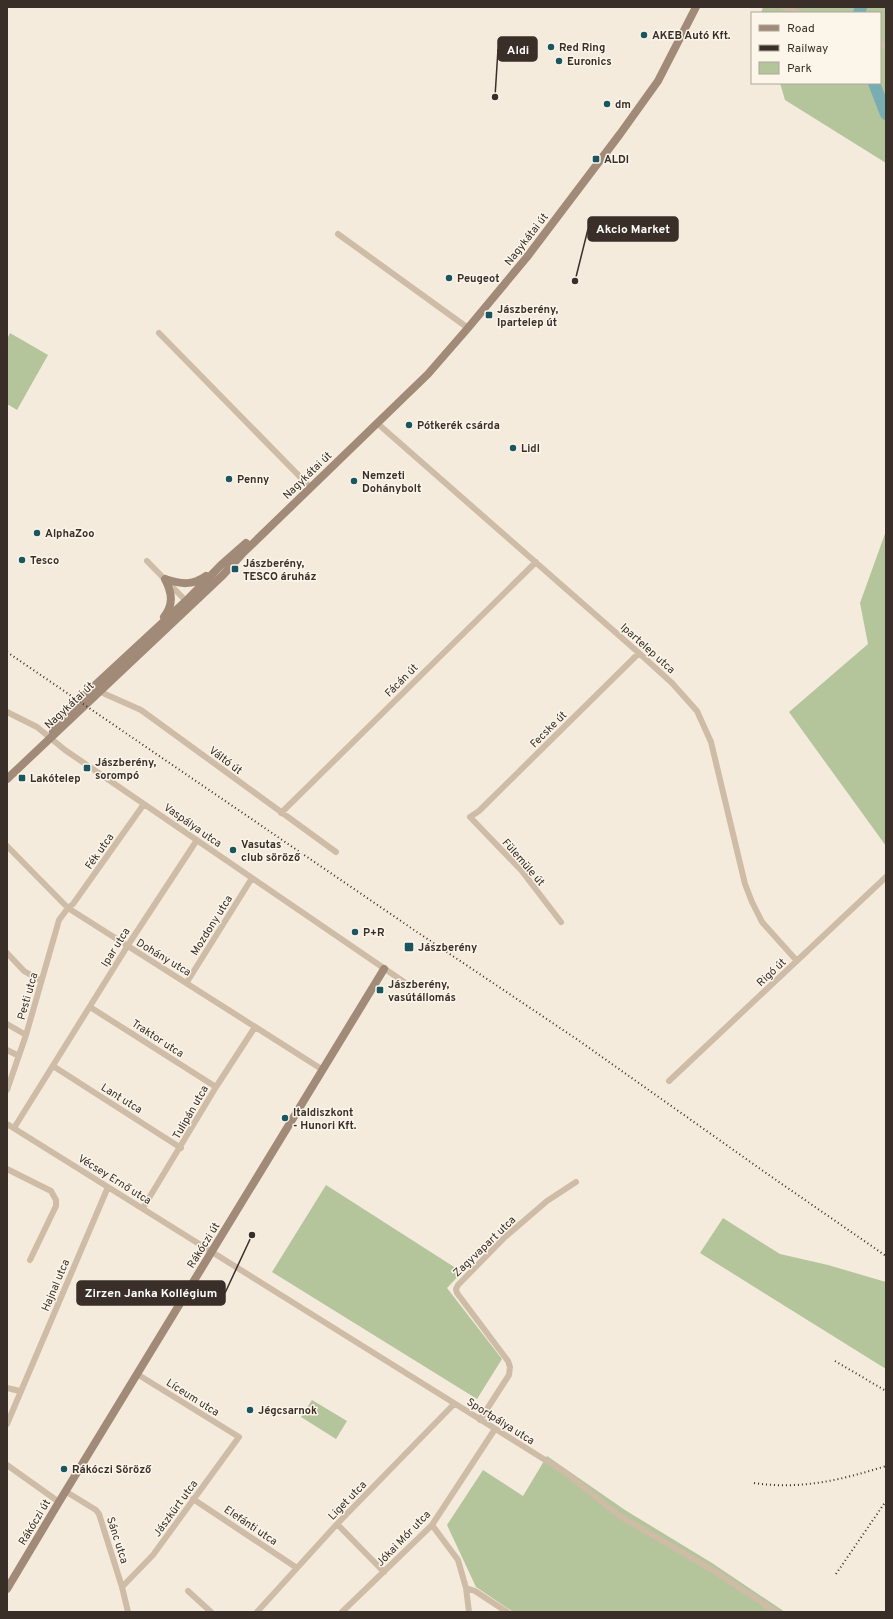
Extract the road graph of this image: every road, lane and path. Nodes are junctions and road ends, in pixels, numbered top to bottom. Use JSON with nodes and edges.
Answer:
{"nodes":[{"id":1,"x":696,"y":7,"type":"edge"},
{"id":2,"x":784,"y":7,"type":"edge"},
{"id":3,"x":797,"y":12,"type":"edge"},
{"id":4,"x":338,"y":234,"type":"dead end"},
{"id":5,"x":468,"y":328,"type":"junction"},
{"id":6,"x":158,"y":333,"type":"dead end"},
{"id":7,"x":377,"y":423,"type":"junction"},
{"id":8,"x":310,"y":487,"type":"junction"},
{"id":9,"x":288,"y":509,"type":"junction"},
{"id":10,"x":147,"y":561,"type":"dead end"},
{"id":11,"x":536,"y":562,"type":"junction"},
{"id":12,"x":221,"y":565,"type":"junction"},
{"id":13,"x":165,"y":579,"type":"junction"},
{"id":14,"x":189,"y":604,"type":"junction"},
{"id":15,"x":155,"y":628,"type":"junction"},
{"id":16,"x":639,"y":653,"type":"junction"},
{"id":17,"x":100,"y":691,"type":"junction"},
{"id":18,"x":7,"y":712,"type":"edge"},
{"id":19,"x":50,"y":738,"type":"junction"},
{"id":20,"x":7,"y":779,"type":"edge"},
{"id":21,"x":144,"y":804,"type":"junction"},
{"id":22,"x":281,"y":813,"type":"junction"},
{"id":23,"x":470,"y":817,"type":"joint"},
{"id":24,"x":197,"y":840,"type":"junction"},
{"id":25,"x":7,"y":846,"type":"edge"},
{"id":26,"x":336,"y":852,"type":"dead end"},
{"id":27,"x":886,"y":877,"type":"edge"},
{"id":28,"x":252,"y":878,"type":"junction"},
{"id":29,"x":68,"y":908,"type":"junction"},
{"id":30,"x":561,"y":922,"type":"dead end"},
{"id":31,"x":127,"y":947,"type":"junction"},
{"id":32,"x":7,"y":952,"type":"edge"},
{"id":33,"x":797,"y":961,"type":"junction"},
{"id":34,"x":384,"y":969,"type":"junction"},
{"id":35,"x":41,"y":981,"type":"junction"},
{"id":36,"x":186,"y":982,"type":"junction"},
{"id":37,"x":407,"y":984,"type":"dead end"},
{"id":38,"x":90,"y":1007,"type":"junction"},
{"id":39,"x":7,"y":1024,"type":"edge"},
{"id":40,"x":255,"y":1027,"type":"junction"},
{"id":41,"x":26,"y":1035,"type":"junction"},
{"id":42,"x":7,"y":1050,"type":"edge"},
{"id":43,"x":19,"y":1056,"type":"junction"},
{"id":44,"x":52,"y":1066,"type":"junction"},
{"id":45,"x":323,"y":1070,"type":"junction"},
{"id":46,"x":669,"y":1081,"type":"dead end"},
{"id":47,"x":216,"y":1087,"type":"junction"},
{"id":48,"x":7,"y":1090,"type":"edge"},
{"id":49,"x":7,"y":1124,"type":"edge"},
{"id":50,"x":14,"y":1128,"type":"junction"},
{"id":51,"x":181,"y":1148,"type":"junction"},
{"id":52,"x":7,"y":1169,"type":"edge"},
{"id":53,"x":576,"y":1182,"type":"dead end"},
{"id":54,"x":108,"y":1186,"type":"junction"},
{"id":55,"x":143,"y":1208,"type":"junction"},
{"id":56,"x":213,"y":1251,"type":"junction"},
{"id":57,"x":30,"y":1260,"type":"dead end"},
{"id":58,"x":137,"y":1374,"type":"junction"},
{"id":59,"x":7,"y":1388,"type":"edge"},
{"id":60,"x":20,"y":1392,"type":"junction"},
{"id":61,"x":454,"y":1404,"type":"junction"},
{"id":62,"x":480,"y":1420,"type":"junction"},
{"id":63,"x":7,"y":1424,"type":"edge"},
{"id":64,"x":495,"y":1429,"type":"junction"},
{"id":65,"x":239,"y":1437,"type":"joint"},
{"id":66,"x":7,"y":1465,"type":"edge"},
{"id":67,"x":65,"y":1491,"type":"junction"},
{"id":68,"x":193,"y":1499,"type":"junction"},
{"id":69,"x":59,"y":1502,"type":"junction"},
{"id":70,"x":337,"y":1524,"type":"junction"},
{"id":71,"x":432,"y":1525,"type":"junction"},
{"id":72,"x":297,"y":1568,"type":"junction"},
{"id":73,"x":384,"y":1572,"type":"junction"},
{"id":74,"x":122,"y":1587,"type":"junction"},
{"id":75,"x":466,"y":1588,"type":"junction"},
{"id":76,"x":7,"y":1589,"type":"edge"},
{"id":77,"x":188,"y":1591,"type":"dead end"},
{"id":78,"x":128,"y":1612,"type":"edge"},
{"id":79,"x":211,"y":1612,"type":"edge"},
{"id":80,"x":257,"y":1612,"type":"edge"},
{"id":81,"x":342,"y":1612,"type":"edge"},
{"id":82,"x":469,"y":1612,"type":"edge"},
{"id":83,"x":507,"y":1612,"type":"edge"},
{"id":84,"x":776,"y":1612,"type":"edge"}],
"edges":[{"from":1,"to":5,"type":"street","name":"Nagykátai út"},
{"from":2,"to":3,"type":"street"},
{"from":4,"to":5,"type":"street"},
{"from":5,"to":7,"type":"street","name":"Nagykátai út"},
{"from":6,"to":8,"type":"street"},
{"from":7,"to":8,"type":"street","name":"Nagykátai út"},
{"from":7,"to":11,"type":"street","name":"Ipartelep utca"},
{"from":8,"to":9,"type":"street","name":"Nagykátai út"},
{"from":9,"to":12,"type":"street","name":"Nagykátai út"},
{"from":9,"to":14,"type":"street","name":"Nagykátai út"},
{"from":10,"to":13,"type":"street"},
{"from":11,"to":16,"type":"street","name":"Ipartelep utca"},
{"from":11,"to":22,"type":"street","name":"Fácán út"},
{"from":12,"to":13,"type":"street"},
{"from":12,"to":14,"type":"street","name":"Nagykátai út"},
{"from":13,"to":14,"type":"street"},
{"from":13,"to":15,"type":"street"},
{"from":14,"to":15,"type":"street","name":"Nagykátai út"},
{"from":14,"to":17,"type":"street","name":"Nagykátai út"},
{"from":15,"to":19,"type":"street","name":"Nagykátai út"},
{"from":16,"to":23,"type":"street","name":"Fecske út"},
{"from":16,"to":33,"type":"street","name":"Ipartelep utca"},
{"from":17,"to":19,"type":"street","name":"Nagykátai út"},
{"from":17,"to":22,"type":"street","name":"Váltó út"},
{"from":18,"to":19,"type":"street","name":"Vaspálya utca"},
{"from":19,"to":20,"type":"street"},
{"from":19,"to":21,"type":"street","name":"Vaspálya utca"},
{"from":21,"to":24,"type":"street","name":"Vaspálya utca"},
{"from":21,"to":29,"type":"street","name":"Fék utca"},
{"from":22,"to":26,"type":"street","name":"Váltó út"},
{"from":23,"to":30,"type":"street","name":"Fülemüle út"},
{"from":24,"to":28,"type":"street","name":"Vaspálya utca"},
{"from":24,"to":31,"type":"street","name":"Ipar utca"},
{"from":25,"to":29,"type":"street","name":"Dohány utca"},
{"from":27,"to":33,"type":"street","name":"Rigó út"},
{"from":28,"to":34,"type":"street","name":"Vaspálya utca"},
{"from":28,"to":36,"type":"street","name":"Mozdony utca"},
{"from":29,"to":31,"type":"street","name":"Dohány utca"},
{"from":29,"to":35,"type":"street","name":"Pesti utca"},
{"from":31,"to":36,"type":"street","name":"Dohány utca"},
{"from":31,"to":38,"type":"street","name":"Ipar utca"},
{"from":32,"to":35,"type":"street"},
{"from":33,"to":46,"type":"street","name":"Rigó út"},
{"from":34,"to":37,"type":"street","name":"Vaspálya utca"},
{"from":34,"to":45,"type":"street","name":"Rákóczi út"},
{"from":35,"to":41,"type":"street","name":"Pesti utca"},
{"from":36,"to":40,"type":"street","name":"Dohány utca"},
{"from":38,"to":44,"type":"street","name":"Ipar utca"},
{"from":38,"to":47,"type":"street","name":"Traktor utca"},
{"from":39,"to":41,"type":"street"},
{"from":40,"to":45,"type":"street","name":"Dohány utca"},
{"from":40,"to":47,"type":"street","name":"Tulipán utca"},
{"from":41,"to":43,"type":"street","name":"Pesti utca"},
{"from":42,"to":43,"type":"street"},
{"from":43,"to":48,"type":"street","name":"Pesti utca"},
{"from":44,"to":50,"type":"street","name":"Ipar utca"},
{"from":44,"to":51,"type":"street","name":"Lant utca"},
{"from":45,"to":56,"type":"street","name":"Rákóczi út"},
{"from":47,"to":51,"type":"street","name":"Tulipán utca"},
{"from":49,"to":50,"type":"street","name":"Vécsey Ernő utca"},
{"from":50,"to":54,"type":"street","name":"Vécsey Ernő utca"},
{"from":51,"to":55,"type":"street","name":"Tulipán utca"},
{"from":52,"to":57,"type":"street"},
{"from":53,"to":62,"type":"street","name":"Zagyvapart utca"},
{"from":54,"to":55,"type":"street","name":"Vécsey Ernő utca"},
{"from":54,"to":60,"type":"street","name":"Hajnal utca"},
{"from":55,"to":56,"type":"street","name":"Vécsey Ernő utca"},
{"from":56,"to":58,"type":"street","name":"Rákóczi út"},
{"from":56,"to":61,"type":"street","name":"Sportpálya utca"},
{"from":58,"to":65,"type":"street","name":"Líceum utca"},
{"from":58,"to":67,"type":"street","name":"Rákóczi út"},
{"from":59,"to":60,"type":"street"},
{"from":60,"to":63,"type":"street","name":"Hajnal utca"},
{"from":61,"to":62,"type":"street","name":"Sportpálya utca"},
{"from":61,"to":70,"type":"street","name":"Liget utca"},
{"from":62,"to":64,"type":"street","name":"Sportpálya utca"},
{"from":64,"to":71,"type":"street","name":"Jókai Mór utca"},
{"from":64,"to":84,"type":"street","name":"Sportpálya utca"},
{"from":65,"to":68,"type":"street","name":"Jászkürt utca"},
{"from":66,"to":69,"type":"street"},
{"from":67,"to":69,"type":"street","name":"Rákóczi út"},
{"from":67,"to":74,"type":"street","name":"Sánc utca"},
{"from":68,"to":72,"type":"street","name":"Elefánti utca"},
{"from":68,"to":74,"type":"street","name":"Jászkürt utca"},
{"from":69,"to":76,"type":"street","name":"Rákóczi út"},
{"from":70,"to":72,"type":"street","name":"Liget utca"},
{"from":70,"to":73,"type":"street"},
{"from":71,"to":73,"type":"street","name":"Jókai Mór utca"},
{"from":71,"to":75,"type":"street"},
{"from":72,"to":80,"type":"street","name":"Liget utca"},
{"from":73,"to":81,"type":"street","name":"Jókai Mór utca"},
{"from":74,"to":78,"type":"street","name":"Sánc utca"},
{"from":75,"to":82,"type":"street"},
{"from":75,"to":83,"type":"street"},
{"from":77,"to":79,"type":"street"}]}
